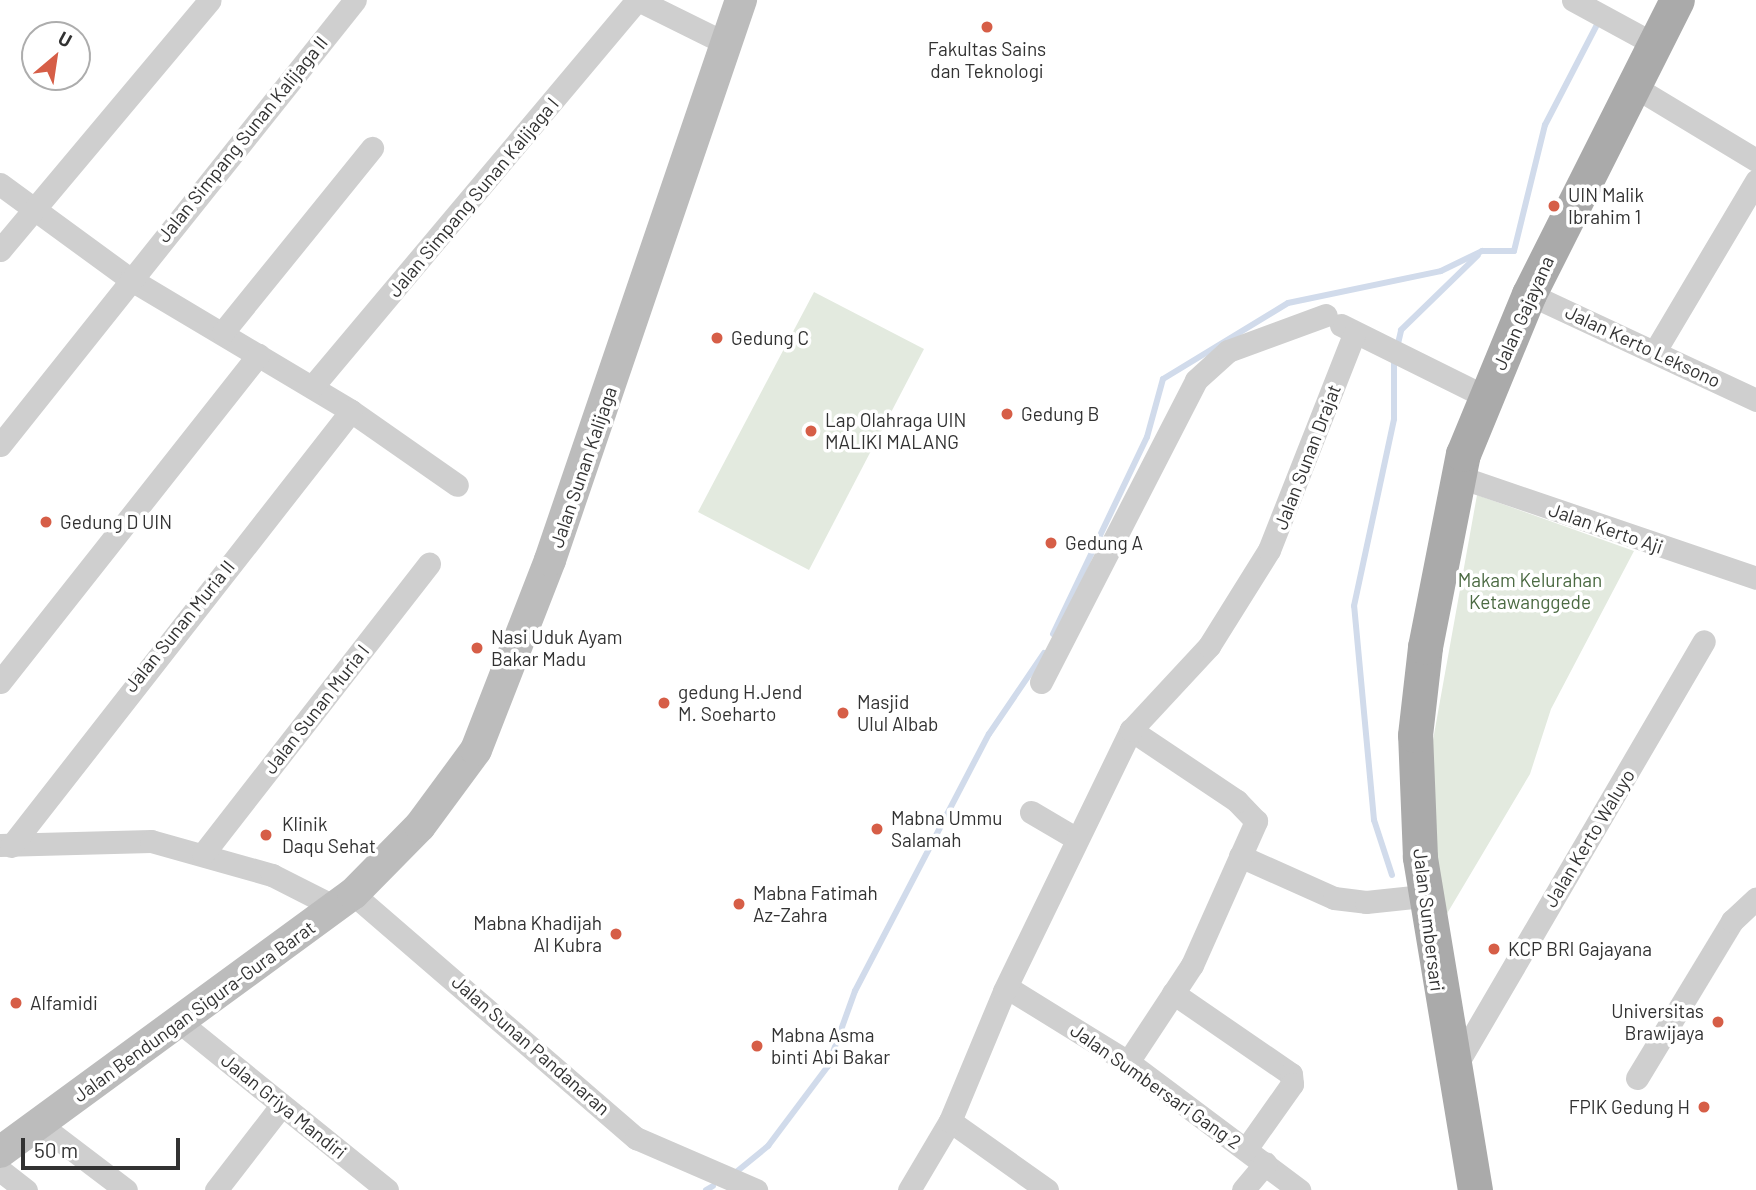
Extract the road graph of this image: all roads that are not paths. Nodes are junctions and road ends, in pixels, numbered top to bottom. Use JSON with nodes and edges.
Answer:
{"nodes":[{"id":1,"x":210,"y":0,"type":"edge"},
{"id":2,"x":355,"y":0,"type":"edge"},
{"id":3,"x":741,"y":0,"type":"edge"},
{"id":4,"x":1677,"y":0,"type":"edge"},
{"id":5,"x":636,"y":2,"type":"edge"},
{"id":6,"x":1592,"y":10,"type":"edge"},
{"id":7,"x":727,"y":44,"type":"junction"},
{"id":8,"x":1657,"y":45,"type":"junction"},
{"id":9,"x":1635,"y":87,"type":"junction"},
{"id":10,"x":372,"y":148,"type":"dead end"},
{"id":11,"x":1756,"y":160,"type":"edge"},
{"id":12,"x":1756,"y":181,"type":"edge"},
{"id":13,"x":0,"y":184,"type":"edge"},
{"id":14,"x":32,"y":209,"type":"junction"},
{"id":15,"x":0,"y":250,"type":"edge"},
{"id":16,"x":130,"y":279,"type":"junction"},
{"id":17,"x":1529,"y":294,"type":"junction"},
{"id":18,"x":223,"y":332,"type":"junction"},
{"id":19,"x":1363,"y":339,"type":"junction"},
{"id":20,"x":1655,"y":351,"type":"junction"},
{"id":21,"x":258,"y":355,"type":"junction"},
{"id":22,"x":312,"y":387,"type":"junction"},
{"id":23,"x":1486,"y":397,"type":"junction"},
{"id":24,"x":1756,"y":400,"type":"edge"},
{"id":25,"x":351,"y":411,"type":"junction"},
{"id":26,"x":0,"y":445,"type":"edge"},
{"id":27,"x":1457,"y":476,"type":"junction"},
{"id":28,"x":457,"y":485,"type":"dead end"},
{"id":29,"x":429,"y":564,"type":"dead end"},
{"id":30,"x":1756,"y":578,"type":"edge"},
{"id":31,"x":1704,"y":641,"type":"dead end"},
{"id":32,"x":1425,"y":647,"type":"joint"},
{"id":33,"x":0,"y":682,"type":"edge"},
{"id":34,"x":1041,"y":682,"type":"dead end"},
{"id":35,"x":1131,"y":730,"type":"junction"},
{"id":36,"x":1031,"y":812,"type":"dead end"},
{"id":37,"x":1077,"y":839,"type":"junction"},
{"id":38,"x":5,"y":845,"type":"edge"},
{"id":39,"x":203,"y":854,"type":"junction"},
{"id":40,"x":1240,"y":856,"type":"junction"},
{"id":41,"x":1415,"y":897,"type":"junction"},
{"id":42,"x":1756,"y":899,"type":"edge"},
{"id":43,"x":344,"y":901,"type":"junction"},
{"id":44,"x":1008,"y":988,"type":"junction"},
{"id":45,"x":1173,"y":993,"type":"junction"},
{"id":46,"x":181,"y":1023,"type":"junction"},
{"id":47,"x":1448,"y":1046,"type":"junction"},
{"id":48,"x":1128,"y":1062,"type":"junction"},
{"id":49,"x":1637,"y":1078,"type":"dead end"},
{"id":50,"x":281,"y":1106,"type":"junction"},
{"id":51,"x":950,"y":1121,"type":"junction"},
{"id":52,"x":39,"y":1125,"type":"junction"},
{"id":53,"x":1246,"y":1149,"type":"junction"},
{"id":54,"x":0,"y":1152,"type":"edge"},
{"id":55,"x":1266,"y":1163,"type":"junction"},
{"id":56,"x":0,"y":1170,"type":"edge"},
{"id":57,"x":382,"y":1188,"type":"edge"},
{"id":58,"x":26,"y":1190,"type":"edge"},
{"id":59,"x":126,"y":1190,"type":"edge"},
{"id":60,"x":216,"y":1190,"type":"edge"},
{"id":61,"x":756,"y":1190,"type":"edge"},
{"id":62,"x":909,"y":1190,"type":"edge"},
{"id":63,"x":1047,"y":1190,"type":"edge"},
{"id":64,"x":1243,"y":1190,"type":"edge"},
{"id":65,"x":1299,"y":1190,"type":"edge"},
{"id":66,"x":1475,"y":1190,"type":"edge"}],
"edges":[{"from":1,"to":14,"type":"street"},
{"from":2,"to":16,"type":"street","name":"Jalan Simpang Sunan Kalijaga II"},
{"from":3,"to":7,"type":"main road","name":"Jalan Sunan Kalijaga"},
{"from":4,"to":8,"type":"main road","name":"Jalan Gajayana"},
{"from":5,"to":7,"type":"street"},
{"from":5,"to":22,"type":"street","name":"Jalan Simpang Sunan Kalijaga I"},
{"from":6,"to":8,"type":"street"},
{"from":7,"to":43,"type":"main road","name":"Jalan Sunan Kalijaga"},
{"from":8,"to":9,"type":"main road","name":"Jalan Gajayana"},
{"from":9,"to":11,"type":"street"},
{"from":9,"to":17,"type":"main road","name":"Jalan Gajayana"},
{"from":10,"to":18,"type":"street"},
{"from":12,"to":20,"type":"street"},
{"from":13,"to":14,"type":"street"},
{"from":14,"to":15,"type":"street"},
{"from":14,"to":16,"type":"street"},
{"from":16,"to":18,"type":"street"},
{"from":16,"to":26,"type":"street","name":"Jalan Simpang Sunan Kalijaga II"},
{"from":17,"to":20,"type":"street","name":"Jalan Kerto Leksono"},
{"from":17,"to":23,"type":"main road","name":"Jalan Gajayana"},
{"from":18,"to":21,"type":"street"},
{"from":19,"to":23,"type":"street"},
{"from":19,"to":34,"type":"street"},
{"from":19,"to":35,"type":"street","name":"Jalan Sunan Drajat"},
{"from":20,"to":24,"type":"street","name":"Jalan Kerto Leksono"},
{"from":21,"to":22,"type":"street"},
{"from":21,"to":33,"type":"street"},
{"from":22,"to":25,"type":"street"},
{"from":23,"to":27,"type":"main road","name":"Jalan Gajayana"},
{"from":25,"to":28,"type":"street"},
{"from":25,"to":38,"type":"street","name":"Jalan Sunan Muria II"},
{"from":27,"to":30,"type":"street","name":"Jalan Kerto Aji"},
{"from":27,"to":32,"type":"main road","name":"Jalan Gajayana"},
{"from":29,"to":39,"type":"street","name":"Jalan Sunan Muria I"},
{"from":31,"to":47,"type":"street","name":"Jalan Kerto Waluyo"},
{"from":32,"to":41,"type":"main road","name":"Jalan Sumbersari"},
{"from":35,"to":37,"type":"street","name":"Jalan Sunan Drajat"},
{"from":35,"to":40,"type":"street"},
{"from":36,"to":37,"type":"street"},
{"from":37,"to":44,"type":"street","name":"Jalan Sunan Drajat"},
{"from":38,"to":39,"type":"street","name":"Jalan Sunan Pandanaran"},
{"from":39,"to":43,"type":"street","name":"Jalan Sunan Pandanaran"},
{"from":40,"to":41,"type":"street"},
{"from":40,"to":45,"type":"street"},
{"from":41,"to":47,"type":"main road","name":"Jalan Sumbersari"},
{"from":42,"to":49,"type":"street"},
{"from":43,"to":46,"type":"main road","name":"Jalan Bendungan Sigura-Gura Barat"},
{"from":43,"to":61,"type":"street","name":"Jalan Sunan Pandanaran"},
{"from":44,"to":48,"type":"street","name":"Jalan Sumbersari Gang 2"},
{"from":44,"to":51,"type":"street","name":"Jalan Sunan Drajat"},
{"from":45,"to":48,"type":"street"},
{"from":45,"to":53,"type":"street"},
{"from":46,"to":50,"type":"street","name":"Jalan Griya Mandiri"},
{"from":46,"to":52,"type":"main road","name":"Jalan Bendungan Sigura-Gura Barat"},
{"from":47,"to":66,"type":"main road","name":"Jalan Sumbersari"},
{"from":48,"to":53,"type":"street","name":"Jalan Sumbersari Gang 2"},
{"from":50,"to":57,"type":"street","name":"Jalan Griya Mandiri"},
{"from":50,"to":60,"type":"street"},
{"from":51,"to":62,"type":"street","name":"Jalan Sunan Drajat"},
{"from":51,"to":63,"type":"street"},
{"from":52,"to":54,"type":"main road","name":"Jalan Bendungan Sigura-Gura Barat"},
{"from":52,"to":59,"type":"street"},
{"from":53,"to":55,"type":"street","name":"Jalan Sumbersari Gang 2"},
{"from":55,"to":64,"type":"street"},
{"from":55,"to":65,"type":"street","name":"Jalan Sumbersari Gang 2"},
{"from":56,"to":58,"type":"street"}]}
